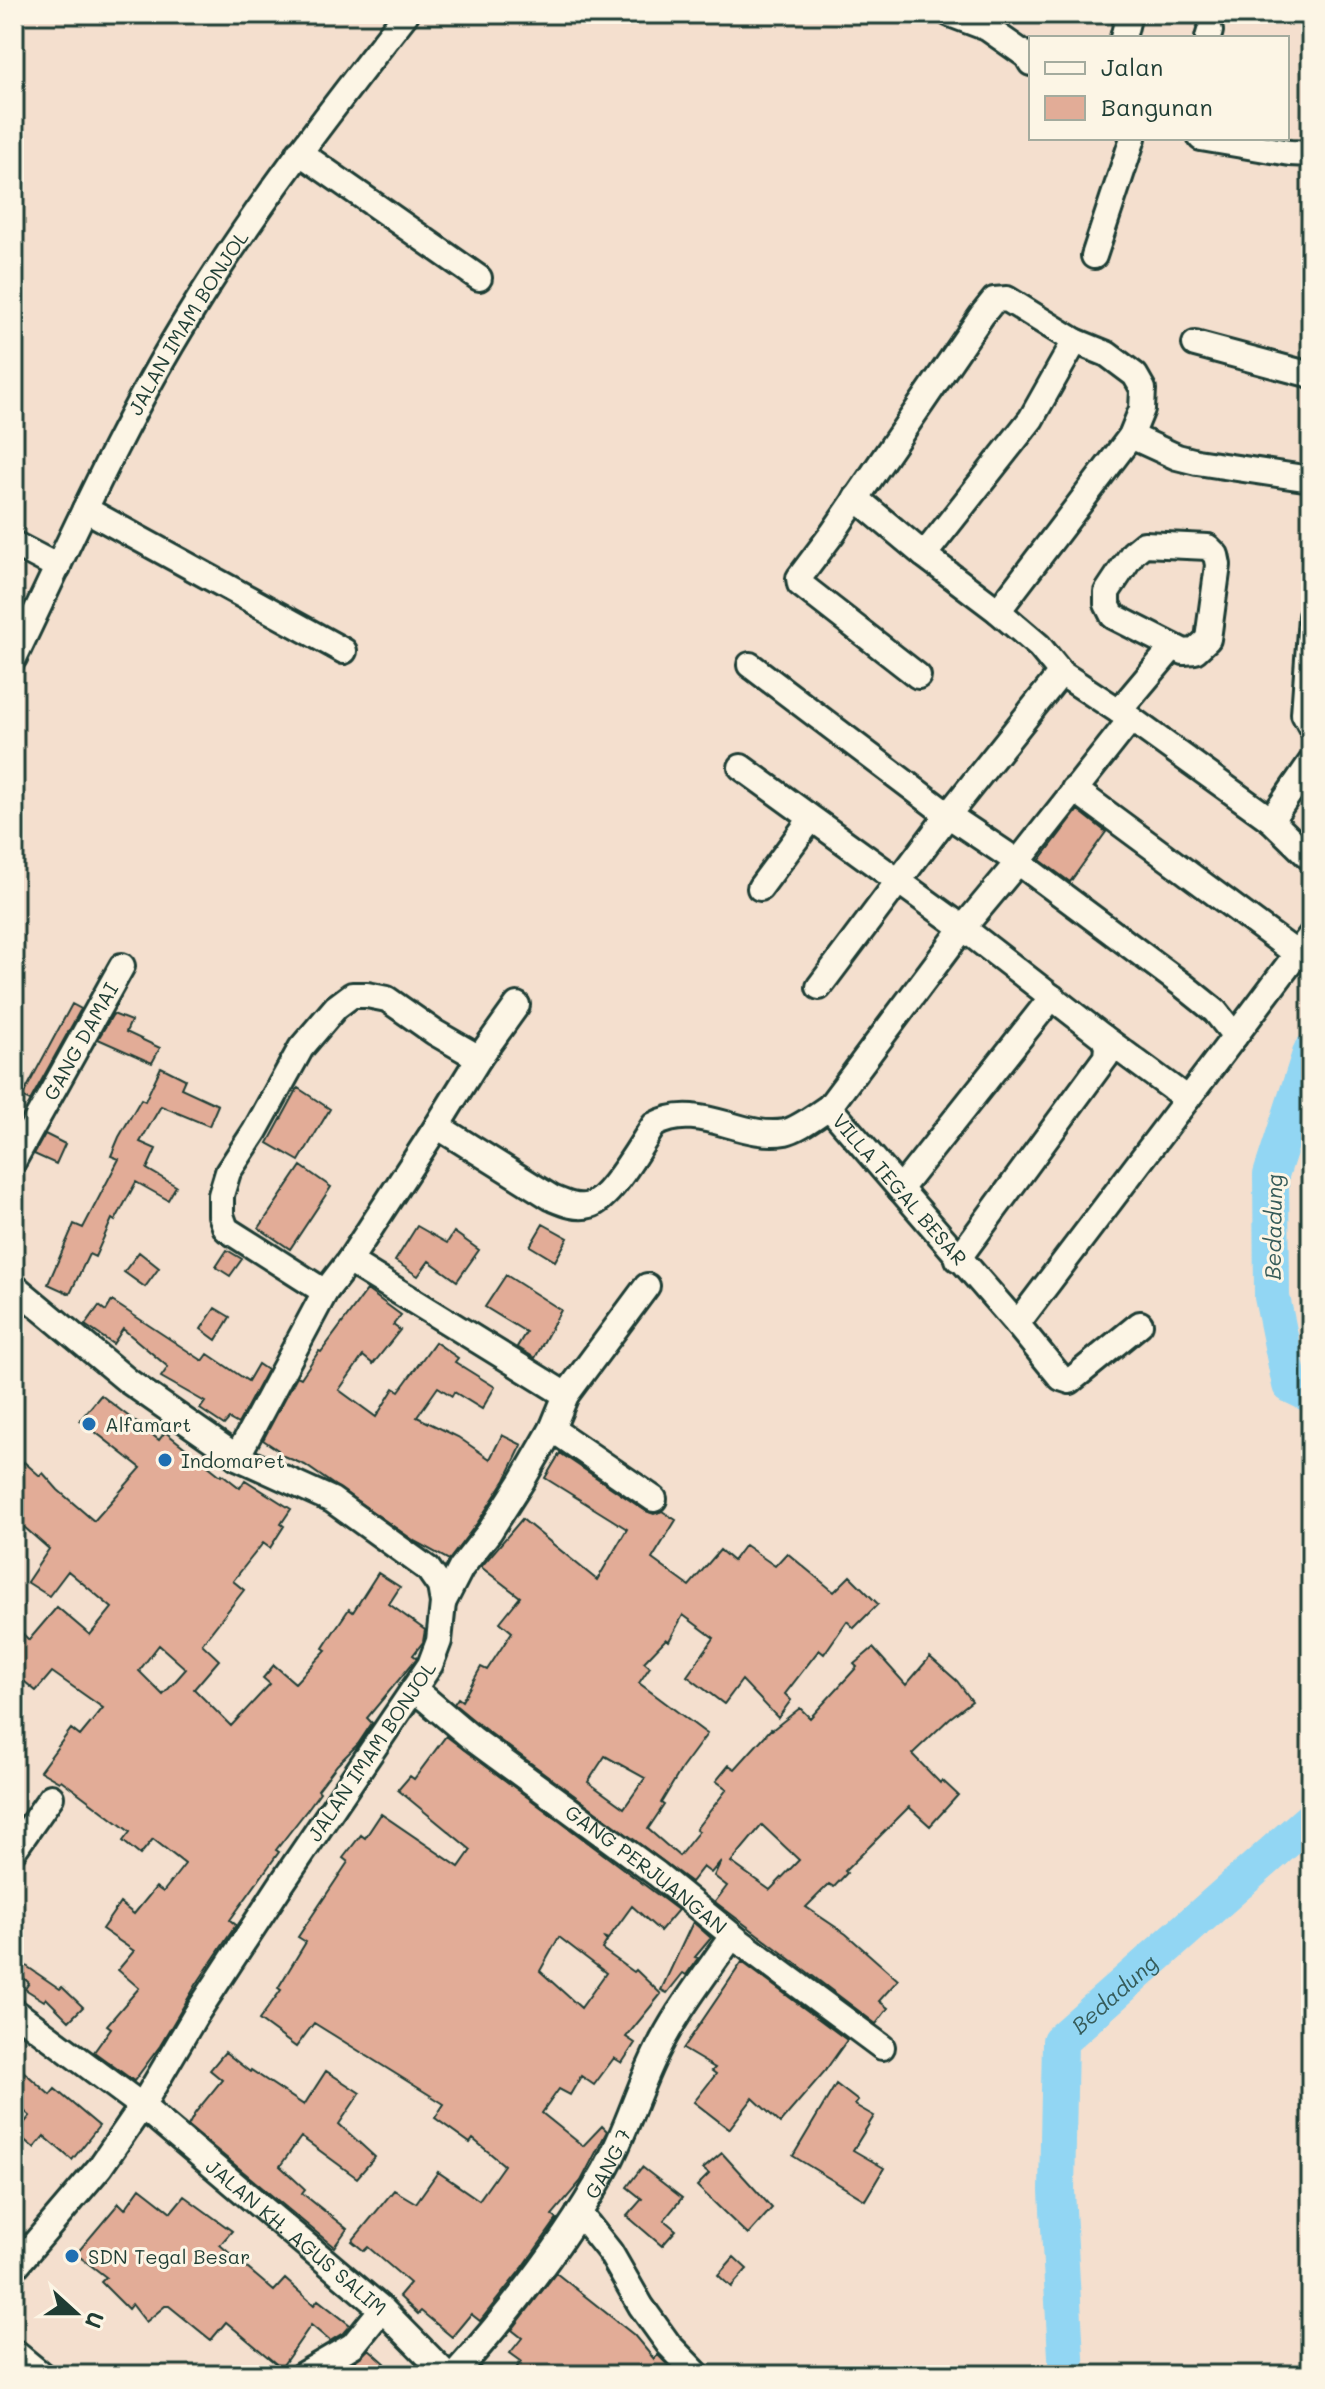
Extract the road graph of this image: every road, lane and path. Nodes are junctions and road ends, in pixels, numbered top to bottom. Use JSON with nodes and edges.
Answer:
{"nodes":[{"id":1,"x":406,"y":14,"type":"edge"},
{"id":2,"x":950,"y":14,"type":"edge"},
{"id":3,"x":1129,"y":14,"type":"edge"},
{"id":4,"x":1124,"y":36,"type":"edge"},
{"id":5,"x":1029,"y":60,"type":"edge"},
{"id":6,"x":1132,"y":140,"type":"edge"},
{"id":7,"x":1213,"y":140,"type":"edge"},
{"id":8,"x":299,"y":152,"type":"junction"},
{"id":9,"x":1311,"y":154,"type":"edge"},
{"id":10,"x":1094,"y":256,"type":"dead end"},
{"id":11,"x":479,"y":278,"type":"dead end"},
{"id":12,"x":1075,"y":341,"type":"junction"},
{"id":13,"x":1195,"y":344,"type":"dead end"},
{"id":14,"x":1311,"y":375,"type":"edge"},
{"id":15,"x":1131,"y":436,"type":"junction"},
{"id":16,"x":1311,"y":479,"type":"edge"},
{"id":17,"x":856,"y":498,"type":"junction"},
{"id":18,"x":85,"y":509,"type":"junction"},
{"id":19,"x":14,"y":544,"type":"edge"},
{"id":20,"x":924,"y":555,"type":"junction"},
{"id":21,"x":58,"y":567,"type":"junction"},
{"id":22,"x":998,"y":611,"type":"junction"},
{"id":23,"x":1311,"y":616,"type":"edge"},
{"id":24,"x":1172,"y":648,"type":"junction"},
{"id":25,"x":344,"y":651,"type":"dead end"},
{"id":26,"x":14,"y":658,"type":"edge"},
{"id":27,"x":750,"y":665,"type":"dead end"},
{"id":28,"x":1061,"y":673,"type":"junction"},
{"id":29,"x":918,"y":676,"type":"dead end"},
{"id":30,"x":1125,"y":715,"type":"junction"},
{"id":31,"x":1311,"y":727,"type":"edge"},
{"id":32,"x":1311,"y":762,"type":"edge"},
{"id":33,"x":741,"y":767,"type":"dead end"},
{"id":34,"x":1074,"y":789,"type":"junction"},
{"id":35,"x":948,"y":815,"type":"junction"},
{"id":36,"x":811,"y":819,"type":"junction"},
{"id":37,"x":1271,"y":820,"type":"junction"},
{"id":38,"x":1311,"y":859,"type":"edge"},
{"id":39,"x":1018,"y":862,"type":"junction"},
{"id":40,"x":899,"y":882,"type":"junction"},
{"id":41,"x":760,"y":888,"type":"dead end"},
{"id":42,"x":963,"y":928,"type":"junction"},
{"id":43,"x":1304,"y":945,"type":"edge"},
{"id":44,"x":122,"y":966,"type":"dead end"},
{"id":45,"x":819,"y":987,"type":"dead end"},
{"id":46,"x":1052,"y":997,"type":"junction"},
{"id":47,"x":517,"y":1005,"type":"dead end"},
{"id":48,"x":1235,"y":1036,"type":"junction"},
{"id":49,"x":1103,"y":1037,"type":"junction"},
{"id":50,"x":479,"y":1058,"type":"junction"},
{"id":51,"x":1187,"y":1099,"type":"junction"},
{"id":52,"x":829,"y":1107,"type":"junction"},
{"id":53,"x":437,"y":1126,"type":"junction"},
{"id":54,"x":14,"y":1160,"type":"edge"},
{"id":55,"x":900,"y":1189,"type":"junction"},
{"id":56,"x":958,"y":1259,"type":"junction"},
{"id":57,"x":349,"y":1261,"type":"junction"},
{"id":58,"x":14,"y":1286,"type":"edge"},
{"id":59,"x":647,"y":1286,"type":"dead end"},
{"id":60,"x":325,"y":1292,"type":"junction"},
{"id":61,"x":1017,"y":1324,"type":"junction"},
{"id":62,"x":1140,"y":1324,"type":"dead end"},
{"id":63,"x":566,"y":1395,"type":"junction"},
{"id":64,"x":552,"y":1429,"type":"junction"},
{"id":65,"x":237,"y":1457,"type":"junction"},
{"id":66,"x":654,"y":1499,"type":"dead end"},
{"id":67,"x":443,"y":1603,"type":"junction"},
{"id":68,"x":414,"y":1689,"type":"junction"},
{"id":69,"x":51,"y":1797,"type":"dead end"},
{"id":70,"x":14,"y":1850,"type":"edge"},
{"id":71,"x":732,"y":1936,"type":"junction"},
{"id":72,"x":14,"y":2011,"type":"edge"},
{"id":73,"x":882,"y":2047,"type":"dead end"},
{"id":74,"x":142,"y":2106,"type":"junction"},
{"id":75,"x":579,"y":2213,"type":"junction"},
{"id":76,"x":14,"y":2268,"type":"edge"},
{"id":77,"x":382,"y":2309,"type":"junction"},
{"id":78,"x":14,"y":2352,"type":"edge"},
{"id":79,"x":697,"y":2374,"type":"edge"},
{"id":80,"x":42,"y":2375,"type":"edge"},
{"id":81,"x":302,"y":2375,"type":"edge"},
{"id":82,"x":447,"y":2375,"type":"edge"},
{"id":83,"x":454,"y":2375,"type":"edge"}],
"edges":[{"from":1,"to":8,"type":"street","name":"JALAN IMAM BONJOL"},
{"from":2,"to":5,"type":"street"},
{"from":3,"to":4,"type":"street"},
{"from":6,"to":10,"type":"street"},
{"from":7,"to":9,"type":"street"},
{"from":8,"to":11,"type":"street"},
{"from":8,"to":18,"type":"street","name":"JALAN IMAM BONJOL"},
{"from":12,"to":15,"type":"street"},
{"from":12,"to":17,"type":"street"},
{"from":12,"to":20,"type":"street"},
{"from":13,"to":14,"type":"street"},
{"from":15,"to":16,"type":"street"},
{"from":15,"to":22,"type":"street"},
{"from":17,"to":20,"type":"street"},
{"from":17,"to":29,"type":"street"},
{"from":18,"to":21,"type":"street","name":"JALAN IMAM BONJOL"},
{"from":18,"to":25,"type":"street"},
{"from":19,"to":21,"type":"street"},
{"from":20,"to":22,"type":"street"},
{"from":21,"to":26,"type":"street","name":"JALAN IMAM BONJOL"},
{"from":22,"to":28,"type":"street"},
{"from":23,"to":31,"type":"street"},
{"from":24,"to":24,"type":"street"},
{"from":24,"to":30,"type":"street"},
{"from":27,"to":35,"type":"street"},
{"from":28,"to":30,"type":"street"},
{"from":28,"to":35,"type":"street"},
{"from":30,"to":34,"type":"street"},
{"from":30,"to":37,"type":"street"},
{"from":32,"to":37,"type":"street"},
{"from":33,"to":36,"type":"street"},
{"from":34,"to":39,"type":"street"},
{"from":34,"to":43,"type":"street"},
{"from":35,"to":39,"type":"street"},
{"from":35,"to":40,"type":"street"},
{"from":36,"to":40,"type":"street"},
{"from":36,"to":41,"type":"street"},
{"from":37,"to":38,"type":"street"},
{"from":39,"to":42,"type":"street"},
{"from":39,"to":48,"type":"street"},
{"from":40,"to":42,"type":"street"},
{"from":40,"to":45,"type":"street"},
{"from":42,"to":46,"type":"street"},
{"from":42,"to":52,"type":"street"},
{"from":43,"to":48,"type":"street"},
{"from":44,"to":54,"type":"street","name":"GANG DAMAI"},
{"from":46,"to":49,"type":"street"},
{"from":46,"to":55,"type":"street"},
{"from":47,"to":50,"type":"street"},
{"from":48,"to":51,"type":"street"},
{"from":49,"to":51,"type":"street"},
{"from":49,"to":56,"type":"street"},
{"from":50,"to":53,"type":"street"},
{"from":50,"to":60,"type":"street"},
{"from":51,"to":61,"type":"street"},
{"from":52,"to":53,"type":"street","name":"VILLA TEGAL BESAR"},
{"from":52,"to":55,"type":"street","name":"VILLA TEGAL BESAR"},
{"from":53,"to":57,"type":"street"},
{"from":55,"to":56,"type":"street","name":"VILLA TEGAL BESAR"},
{"from":56,"to":61,"type":"street","name":"VILLA TEGAL BESAR"},
{"from":57,"to":60,"type":"street"},
{"from":57,"to":63,"type":"street"},
{"from":58,"to":65,"type":"street"},
{"from":59,"to":63,"type":"street"},
{"from":60,"to":65,"type":"street"},
{"from":61,"to":62,"type":"street","name":"VILLA TEGAL BESAR"},
{"from":63,"to":64,"type":"street"},
{"from":64,"to":66,"type":"street"},
{"from":64,"to":67,"type":"street"},
{"from":65,"to":67,"type":"street"},
{"from":67,"to":68,"type":"street","name":"JALAN IMAM BONJOL"},
{"from":68,"to":71,"type":"street","name":"GANG PERJUANGAN"},
{"from":68,"to":74,"type":"street","name":"JALAN IMAM BONJOL"},
{"from":69,"to":70,"type":"street"},
{"from":71,"to":73,"type":"street","name":"GANG PERJUANGAN"},
{"from":71,"to":75,"type":"street","name":"GANG 7"},
{"from":72,"to":74,"type":"street","name":"JALAN KH. AGUS SALIM"},
{"from":74,"to":76,"type":"street","name":"JALAN IMAM BONJOL"},
{"from":74,"to":77,"type":"street","name":"JALAN KH. AGUS SALIM"},
{"from":75,"to":79,"type":"street"},
{"from":75,"to":83,"type":"street","name":"GANG 7"},
{"from":77,"to":81,"type":"street"},
{"from":77,"to":82,"type":"street","name":"JALAN KH. AGUS SALIM"},
{"from":78,"to":80,"type":"street"}]}
